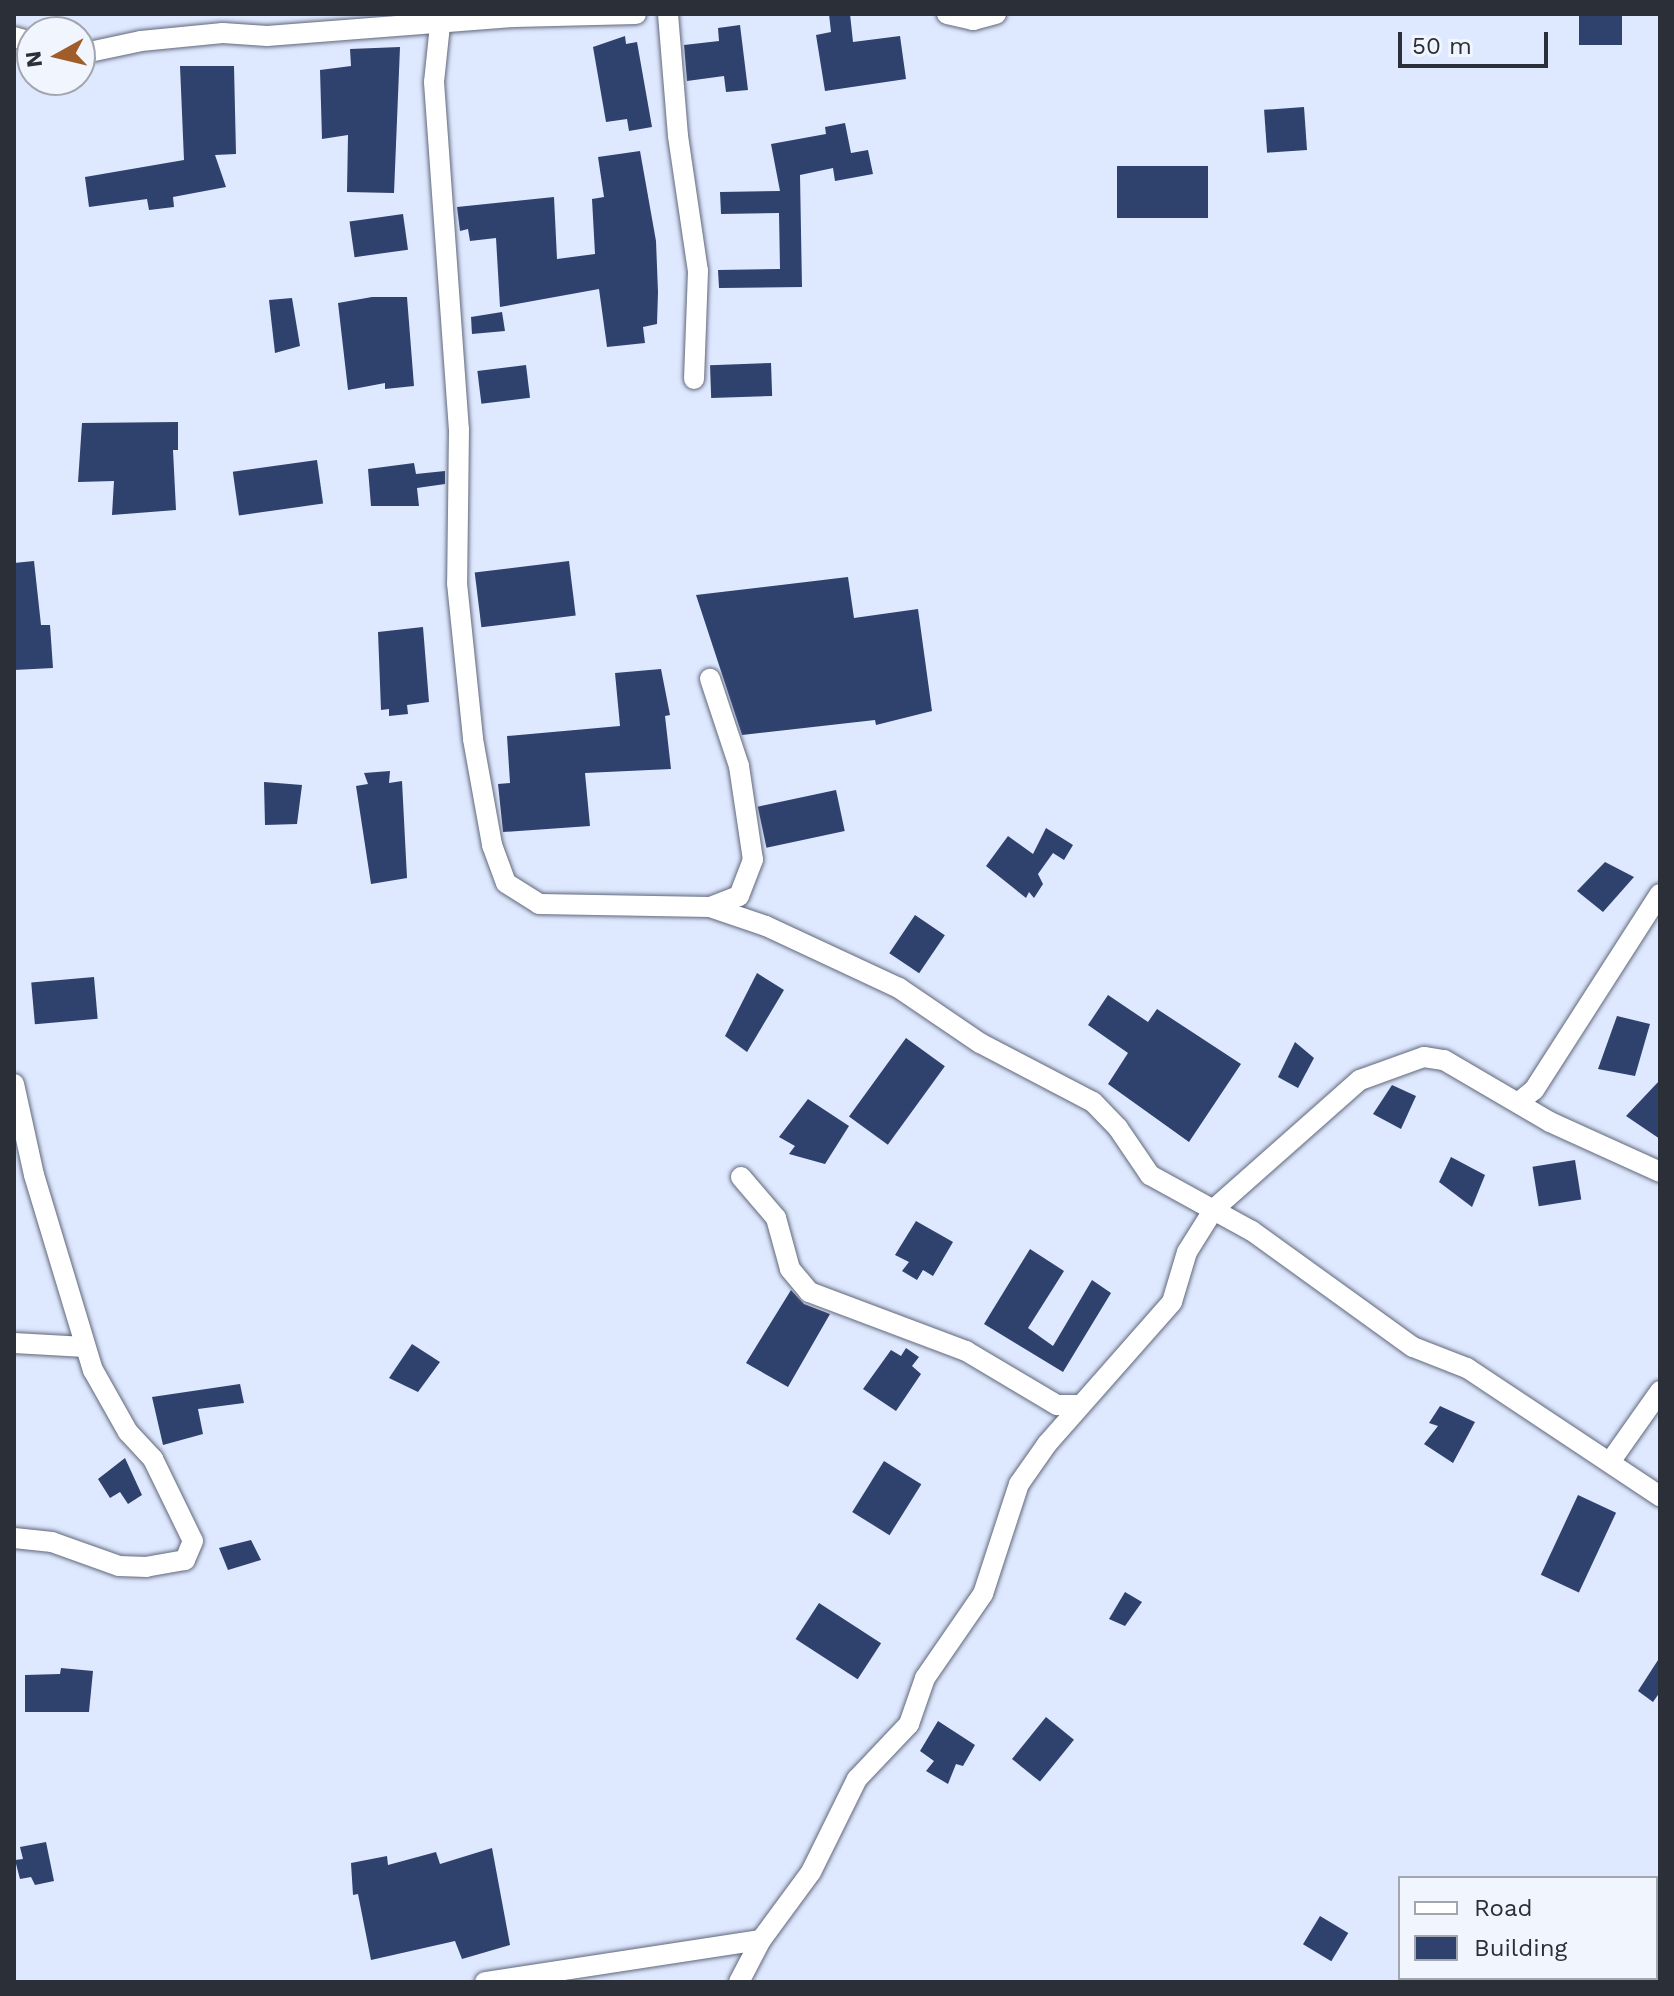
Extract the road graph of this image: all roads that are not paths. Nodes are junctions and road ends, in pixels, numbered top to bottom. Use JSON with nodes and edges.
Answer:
{"nodes":[{"id":1,"x":636,"y":14,"type":"edge"},
{"id":2,"x":668,"y":14,"type":"edge"},
{"id":3,"x":947,"y":14,"type":"edge"},
{"id":4,"x":996,"y":14,"type":"edge"},
{"id":5,"x":514,"y":16,"type":"edge"},
{"id":6,"x":440,"y":25,"type":"junction"},
{"id":7,"x":96,"y":51,"type":"edge"},
{"id":8,"x":694,"y":379,"type":"dead end"},
{"id":9,"x":710,"y":679,"type":"dead end"},
{"id":10,"x":1660,"y":894,"type":"edge"},
{"id":11,"x":710,"y":907,"type":"junction"},
{"id":12,"x":14,"y":1084,"type":"edge"},
{"id":13,"x":1519,"y":1102,"type":"junction"},
{"id":14,"x":1660,"y":1172,"type":"edge"},
{"id":15,"x":741,"y":1177,"type":"dead end"},
{"id":16,"x":1214,"y":1209,"type":"junction"},
{"id":17,"x":14,"y":1343,"type":"edge"},
{"id":18,"x":85,"y":1347,"type":"junction"},
{"id":19,"x":1660,"y":1391,"type":"edge"},
{"id":20,"x":1080,"y":1405,"type":"junction"},
{"id":21,"x":1610,"y":1462,"type":"junction"},
{"id":22,"x":1660,"y":1496,"type":"edge"},
{"id":23,"x":14,"y":1538,"type":"edge"},
{"id":24,"x":761,"y":1940,"type":"junction"},
{"id":25,"x":485,"y":1982,"type":"edge"},
{"id":26,"x":739,"y":1982,"type":"edge"}],
"edges":[{"from":1,"to":5,"type":"street"},
{"from":2,"to":8,"type":"street"},
{"from":3,"to":4,"type":"street"},
{"from":5,"to":6,"type":"street"},
{"from":6,"to":7,"type":"street"},
{"from":6,"to":11,"type":"street"},
{"from":9,"to":11,"type":"street"},
{"from":10,"to":13,"type":"street"},
{"from":11,"to":16,"type":"street"},
{"from":12,"to":18,"type":"street"},
{"from":13,"to":14,"type":"street"},
{"from":13,"to":16,"type":"street"},
{"from":15,"to":20,"type":"street"},
{"from":16,"to":20,"type":"street"},
{"from":16,"to":21,"type":"street"},
{"from":17,"to":18,"type":"street"},
{"from":18,"to":23,"type":"street"},
{"from":19,"to":21,"type":"street"},
{"from":20,"to":24,"type":"street"},
{"from":21,"to":22,"type":"street"},
{"from":24,"to":25,"type":"street"},
{"from":24,"to":26,"type":"street"}]}
